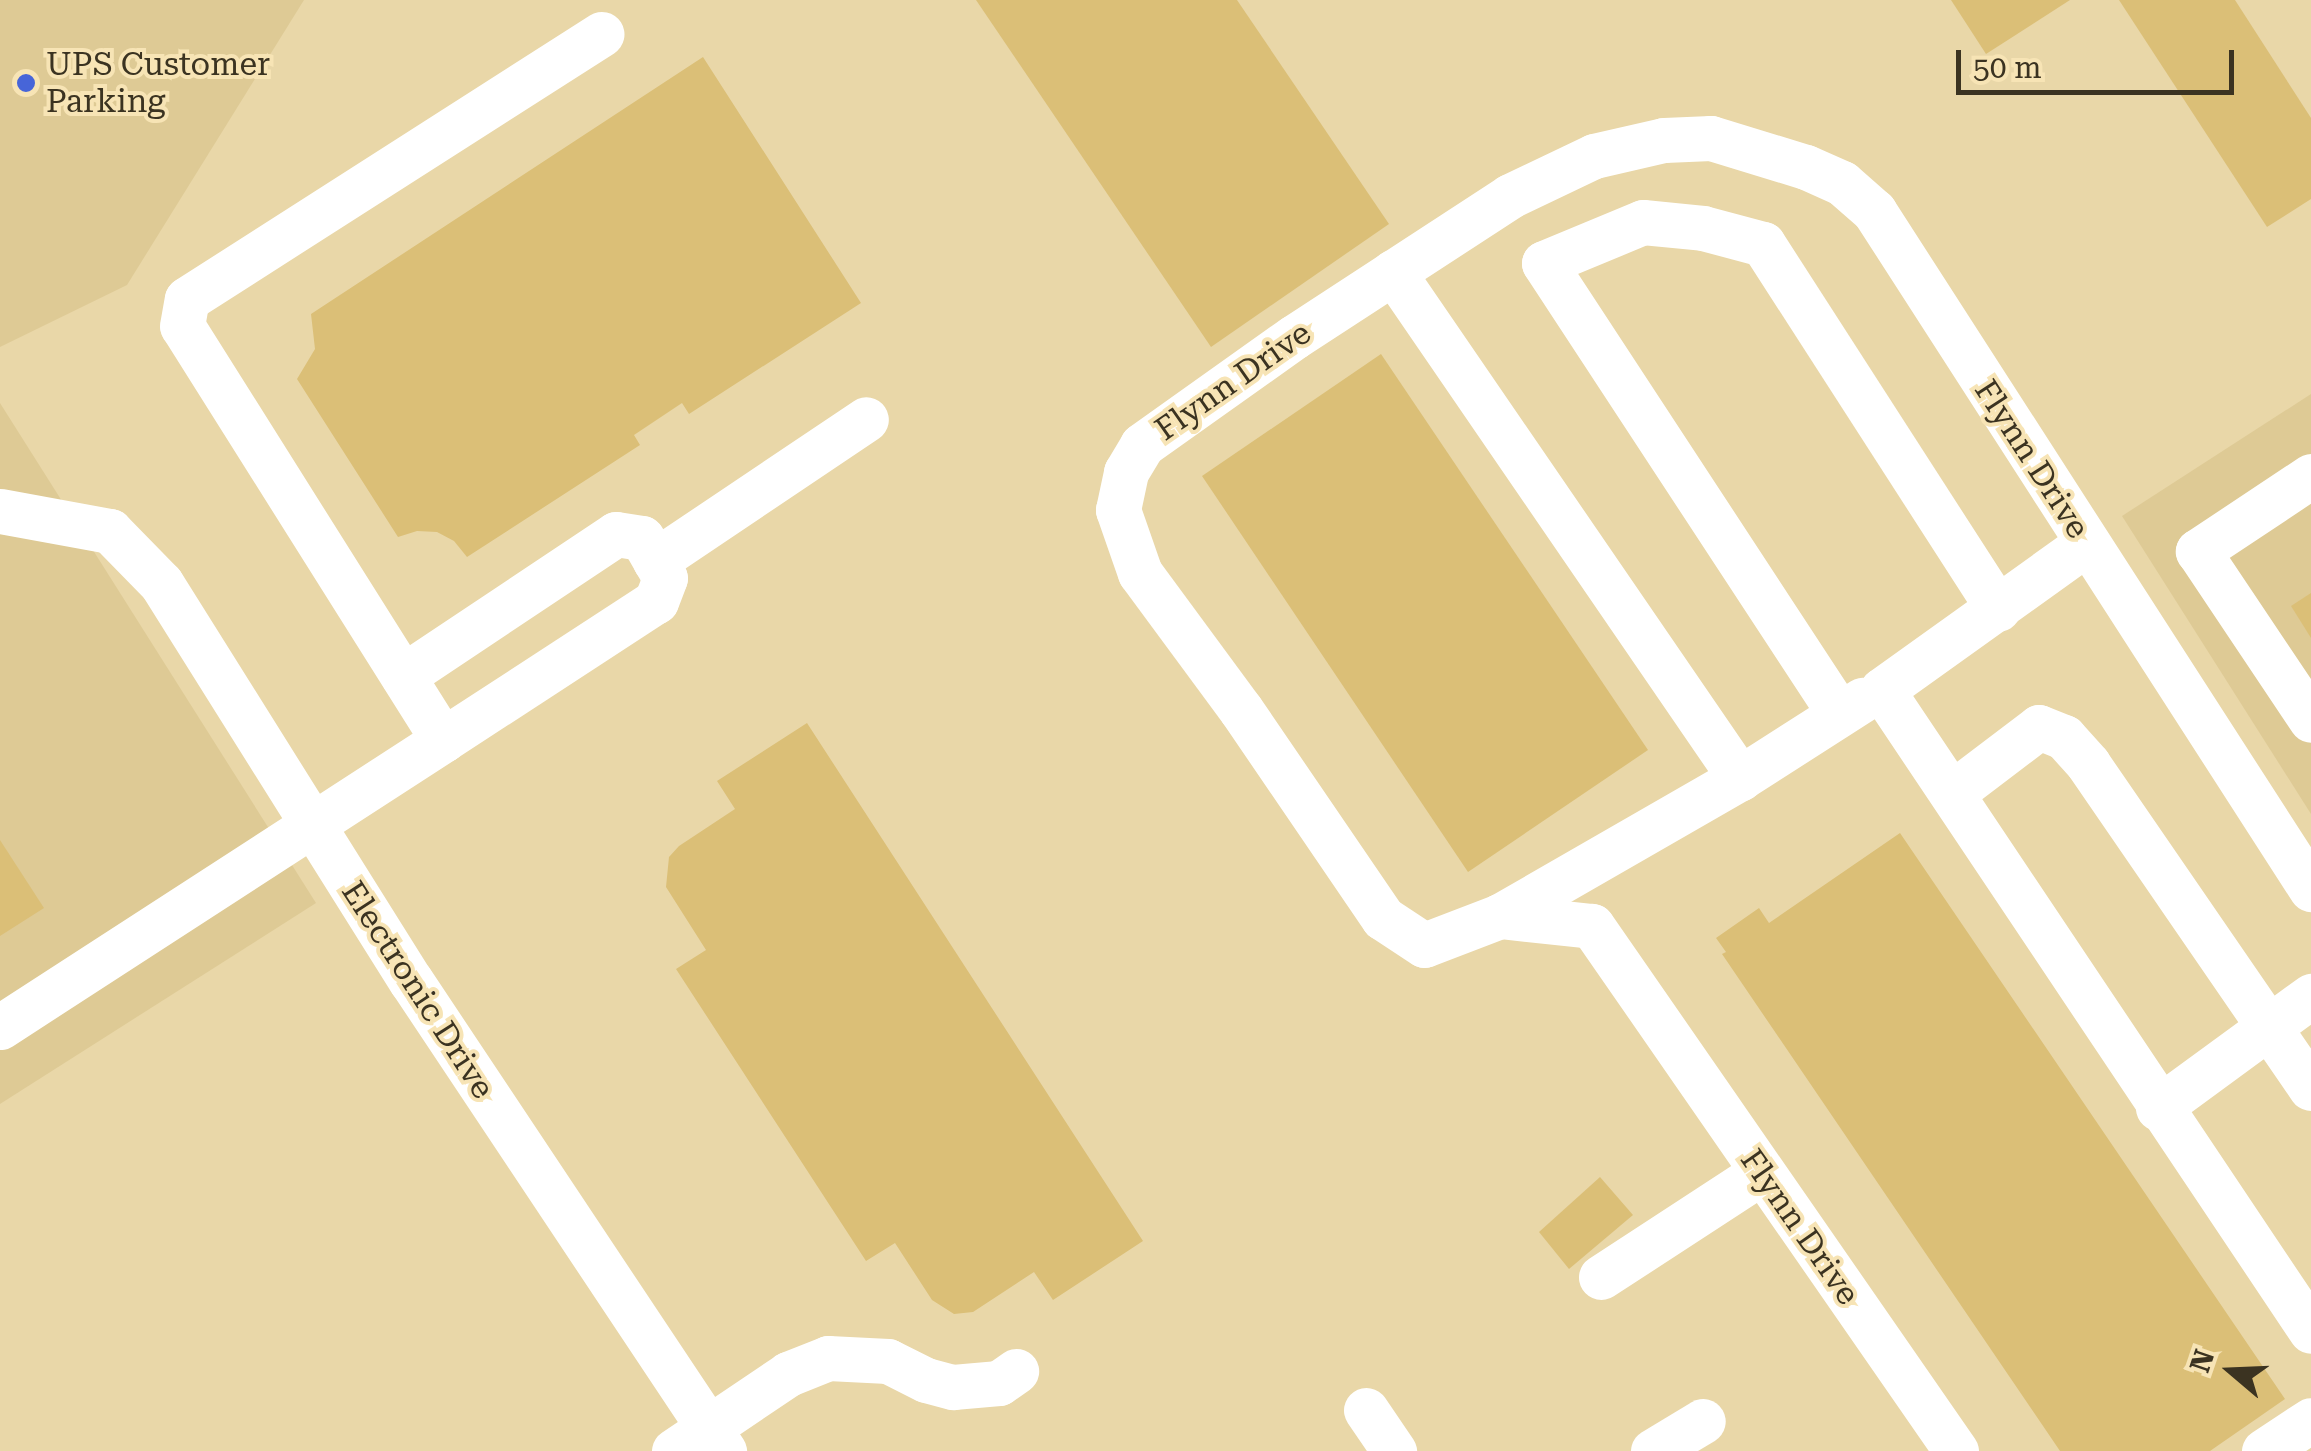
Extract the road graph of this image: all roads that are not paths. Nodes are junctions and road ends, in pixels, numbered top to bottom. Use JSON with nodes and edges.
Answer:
{"nodes":[{"id":1,"x":601,"y":34,"type":"dead end"},
{"id":2,"x":1393,"y":272,"type":"junction"},
{"id":3,"x":866,"y":419,"type":"dead end"},
{"id":4,"x":2311,"y":476,"type":"edge"},
{"id":5,"x":0,"y":511,"type":"edge"},
{"id":6,"x":2087,"y":543,"type":"junction"},
{"id":7,"x":656,"y":561,"type":"junction"},
{"id":8,"x":1998,"y":609,"type":"junction"},
{"id":9,"x":402,"y":676,"type":"junction"},
{"id":10,"x":1882,"y":690,"type":"junction"},
{"id":11,"x":1839,"y":712,"type":"junction"},
{"id":12,"x":2311,"y":720,"type":"edge"},
{"id":13,"x":443,"y":740,"type":"junction"},
{"id":14,"x":1740,"y":778,"type":"junction"},
{"id":15,"x":1952,"y":793,"type":"junction"},
{"id":16,"x":312,"y":825,"type":"junction"},
{"id":17,"x":2311,"y":889,"type":"edge"},
{"id":18,"x":1500,"y":916,"type":"junction"},
{"id":19,"x":2311,"y":996,"type":"edge"},
{"id":20,"x":2268,"y":1027,"type":"junction"},
{"id":21,"x":0,"y":1028,"type":"edge"},
{"id":22,"x":2311,"y":1088,"type":"edge"},
{"id":23,"x":2158,"y":1108,"type":"junction"},
{"id":24,"x":1762,"y":1172,"type":"junction"},
{"id":25,"x":1600,"y":1277,"type":"dead end"},
{"id":26,"x":2311,"y":1331,"type":"edge"},
{"id":27,"x":1016,"y":1371,"type":"dead end"},
{"id":28,"x":1366,"y":1410,"type":"dead end"},
{"id":29,"x":2311,"y":1420,"type":"edge"},
{"id":30,"x":1703,"y":1421,"type":"dead end"},
{"id":31,"x":702,"y":1444,"type":"edge"},
{"id":32,"x":1394,"y":1451,"type":"edge"},
{"id":33,"x":1653,"y":1451,"type":"edge"},
{"id":34,"x":1956,"y":1451,"type":"edge"},
{"id":35,"x":2264,"y":1451,"type":"edge"}],
"edges":[{"from":1,"to":9,"type":"street"},
{"from":2,"to":6,"type":"street","name":"Flynn Drive"},
{"from":2,"to":14,"type":"street"},
{"from":2,"to":18,"type":"street","name":"Flynn Drive"},
{"from":3,"to":7,"type":"street"},
{"from":4,"to":12,"type":"street"},
{"from":5,"to":16,"type":"street","name":"Electronic Drive"},
{"from":6,"to":8,"type":"street"},
{"from":6,"to":17,"type":"street","name":"Flynn Drive"},
{"from":7,"to":9,"type":"street"},
{"from":7,"to":13,"type":"street"},
{"from":8,"to":10,"type":"street"},
{"from":8,"to":11,"type":"street"},
{"from":9,"to":13,"type":"street"},
{"from":10,"to":11,"type":"street"},
{"from":10,"to":15,"type":"street"},
{"from":11,"to":14,"type":"street"},
{"from":13,"to":16,"type":"street"},
{"from":14,"to":18,"type":"street"},
{"from":15,"to":20,"type":"street"},
{"from":15,"to":23,"type":"street"},
{"from":16,"to":21,"type":"street"},
{"from":16,"to":31,"type":"street","name":"Electronic Drive"},
{"from":18,"to":24,"type":"street","name":"Flynn Drive"},
{"from":19,"to":20,"type":"street"},
{"from":20,"to":22,"type":"street"},
{"from":20,"to":23,"type":"street"},
{"from":23,"to":26,"type":"street"},
{"from":24,"to":25,"type":"street"},
{"from":24,"to":34,"type":"street","name":"Flynn Drive"},
{"from":27,"to":31,"type":"street"},
{"from":28,"to":32,"type":"street"},
{"from":29,"to":35,"type":"street"},
{"from":30,"to":33,"type":"street"}]}
